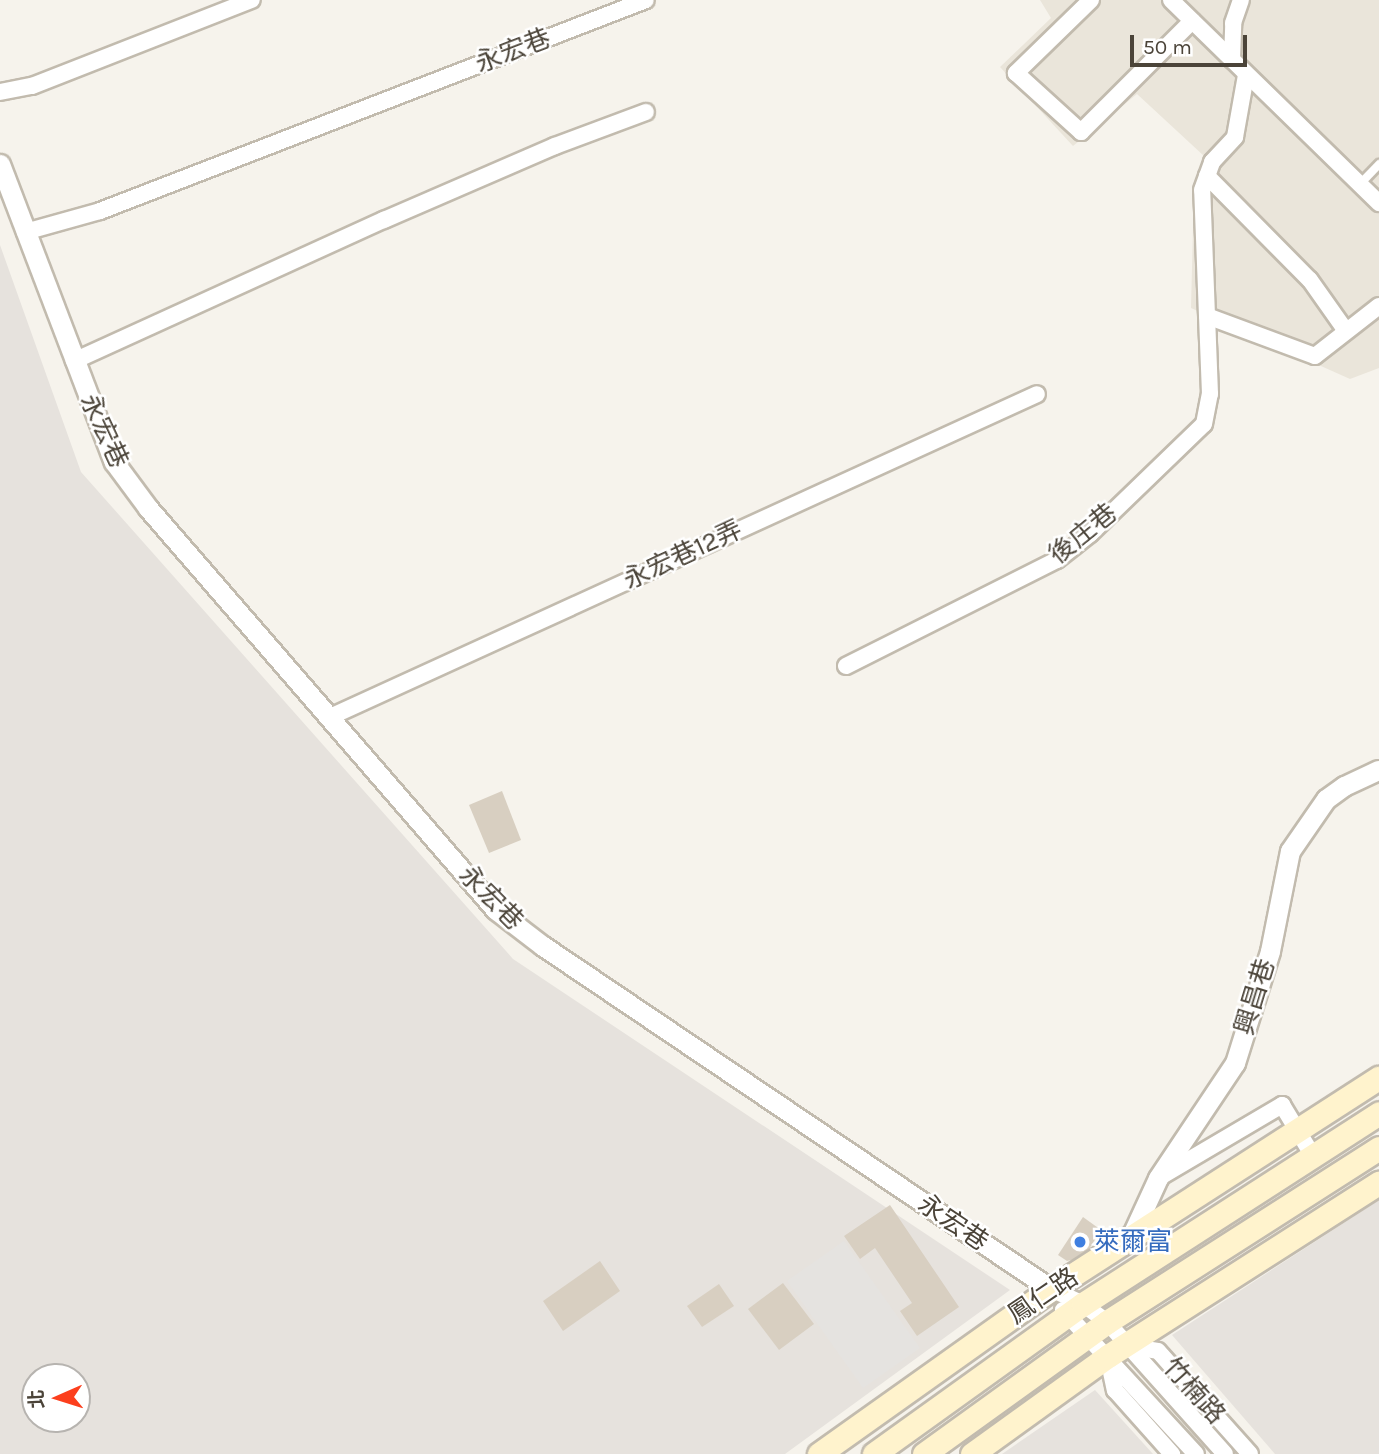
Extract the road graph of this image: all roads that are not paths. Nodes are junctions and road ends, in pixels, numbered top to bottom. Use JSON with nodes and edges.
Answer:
{"nodes":[{"id":1,"x":252,"y":0,"type":"edge"},
{"id":2,"x":646,"y":0,"type":"edge"},
{"id":3,"x":1091,"y":0,"type":"edge"},
{"id":4,"x":1171,"y":0,"type":"edge"},
{"id":5,"x":1241,"y":0,"type":"edge"},
{"id":6,"x":1192,"y":21,"type":"junction"},
{"id":7,"x":1232,"y":61,"type":"junction"},
{"id":8,"x":1246,"y":75,"type":"junction"},
{"id":9,"x":0,"y":92,"type":"edge"},
{"id":10,"x":646,"y":112,"type":"dead end"},
{"id":11,"x":0,"y":164,"type":"edge"},
{"id":12,"x":1379,"y":164,"type":"edge"},
{"id":13,"x":1208,"y":176,"type":"junction"},
{"id":14,"x":1360,"y":184,"type":"junction"},
{"id":15,"x":1379,"y":203,"type":"edge"},
{"id":16,"x":25,"y":232,"type":"junction"},
{"id":17,"x":1379,"y":306,"type":"edge"},
{"id":18,"x":1207,"y":316,"type":"junction"},
{"id":19,"x":1346,"y":331,"type":"junction"},
{"id":20,"x":74,"y":361,"type":"junction"},
{"id":21,"x":1037,"y":394,"type":"dead end"},
{"id":22,"x":846,"y":666,"type":"dead end"},
{"id":23,"x":330,"y":716,"type":"junction"},
{"id":24,"x":1379,"y":770,"type":"edge"},
{"id":25,"x":1379,"y":1078,"type":"edge"},
{"id":26,"x":1379,"y":1114,"type":"edge"},
{"id":27,"x":1298,"y":1130,"type":"junction"},
{"id":28,"x":1379,"y":1148,"type":"edge"},
{"id":29,"x":1313,"y":1156,"type":"junction"},
{"id":30,"x":1158,"y":1178,"type":"junction"},
{"id":31,"x":1379,"y":1183,"type":"edge"},
{"id":32,"x":1130,"y":1238,"type":"junction"},
{"id":33,"x":1051,"y":1289,"type":"junction"},
{"id":34,"x":1075,"y":1310,"type":"junction"},
{"id":35,"x":1107,"y":1322,"type":"junction"},
{"id":36,"x":1087,"y":1337,"type":"junction"},
{"id":37,"x":1117,"y":1351,"type":"junction"},
{"id":38,"x":819,"y":1454,"type":"edge"},
{"id":39,"x":874,"y":1454,"type":"edge"},
{"id":40,"x":924,"y":1454,"type":"edge"},
{"id":41,"x":972,"y":1454,"type":"edge"},
{"id":42,"x":1172,"y":1454,"type":"edge"},
{"id":43,"x":1196,"y":1454,"type":"edge"},
{"id":44,"x":1225,"y":1454,"type":"edge"},
{"id":45,"x":1250,"y":1454,"type":"edge"}],
"edges":[{"from":1,"to":9,"type":"street"},
{"from":2,"to":16,"type":"street","name":"永宏巷"},
{"from":3,"to":6,"type":"street"},
{"from":4,"to":6,"type":"street"},
{"from":5,"to":7,"type":"street"},
{"from":6,"to":7,"type":"street"},
{"from":7,"to":8,"type":"street"},
{"from":8,"to":13,"type":"street"},
{"from":8,"to":14,"type":"street"},
{"from":10,"to":20,"type":"street","name":"永宏巷"},
{"from":11,"to":16,"type":"street","name":"永宏巷"},
{"from":12,"to":14,"type":"lane"},
{"from":13,"to":18,"type":"street","name":"後庄巷"},
{"from":13,"to":19,"type":"street"},
{"from":14,"to":15,"type":"street"},
{"from":16,"to":20,"type":"street","name":"永宏巷"},
{"from":17,"to":19,"type":"street"},
{"from":18,"to":19,"type":"street"},
{"from":18,"to":22,"type":"street","name":"後庄巷"},
{"from":20,"to":23,"type":"street","name":"永宏巷"},
{"from":21,"to":23,"type":"street","name":"永宏巷12弄"},
{"from":23,"to":33,"type":"street","name":"永宏巷"},
{"from":24,"to":30,"type":"street","name":"興昌巷"},
{"from":25,"to":27,"type":"main road","name":"鳳仁路"},
{"from":26,"to":29,"type":"main road","name":"鳳仁路"},
{"from":27,"to":29,"type":"street"},
{"from":27,"to":30,"type":"street"},
{"from":27,"to":32,"type":"main road","name":"鳳仁路"},
{"from":28,"to":35,"type":"main road"},
{"from":29,"to":34,"type":"main road","name":"鳳仁路"},
{"from":30,"to":32,"type":"street","name":"興昌巷"},
{"from":31,"to":37,"type":"main road"},
{"from":32,"to":33,"type":"main road","name":"鳳仁路"},
{"from":33,"to":34,"type":"street","name":"竹楠路"},
{"from":33,"to":38,"type":"main road","name":"鳳仁路"},
{"from":34,"to":35,"type":"street","name":"竹楠路"},
{"from":34,"to":36,"type":"street","name":"竹楠路"},
{"from":34,"to":39,"type":"main road","name":"鳳仁路"},
{"from":35,"to":36,"type":"main road"},
{"from":35,"to":37,"type":"street","name":"竹楠路"},
{"from":36,"to":37,"type":"street","name":"竹楠路"},
{"from":36,"to":40,"type":"main road"},
{"from":37,"to":41,"type":"main road"},
{"from":37,"to":42,"type":"street","name":"竹楠路"},
{"from":37,"to":43,"type":"street","name":"竹楠路"},
{"from":37,"to":44,"type":"street","name":"竹楠路"},
{"from":37,"to":45,"type":"street","name":"竹楠路"}]}
